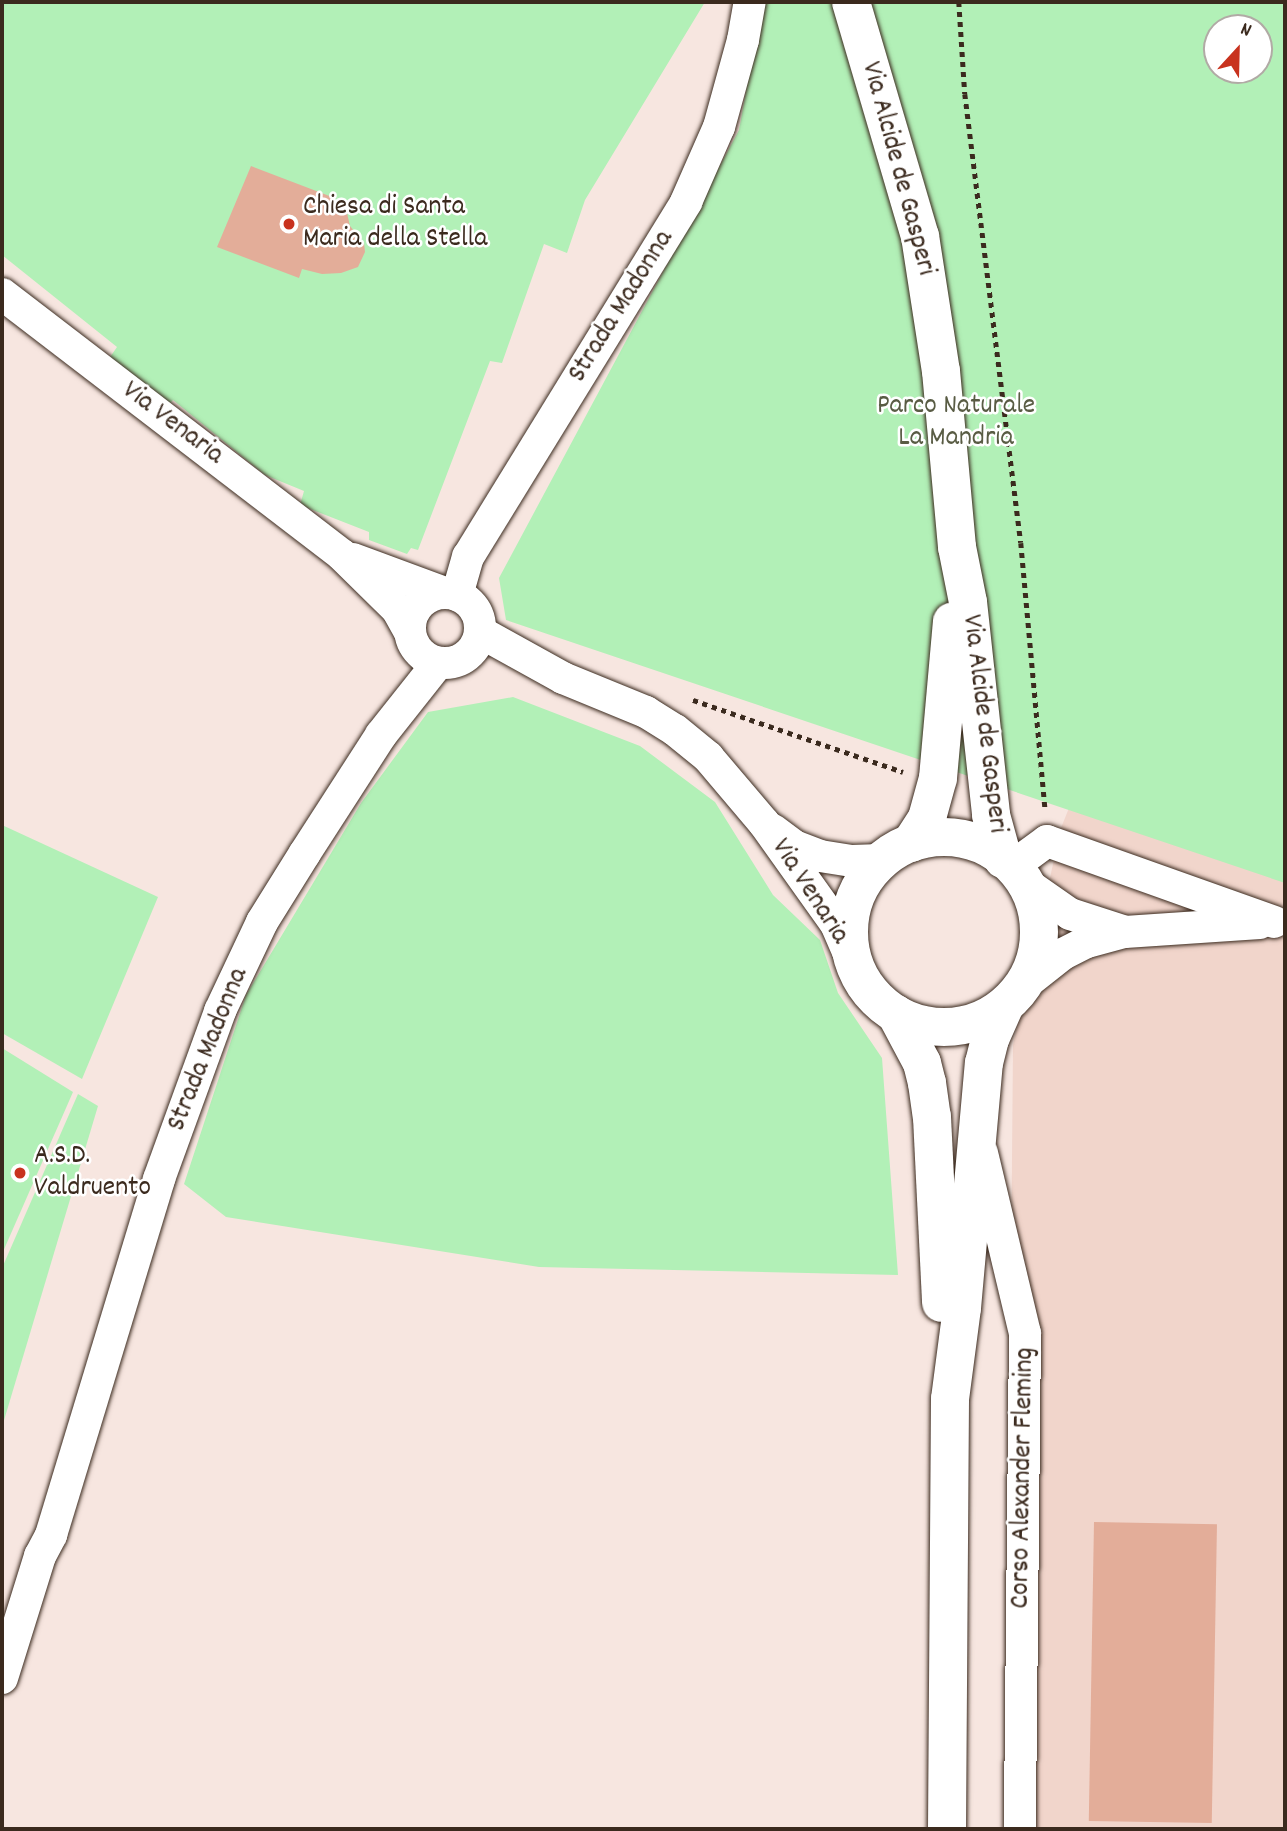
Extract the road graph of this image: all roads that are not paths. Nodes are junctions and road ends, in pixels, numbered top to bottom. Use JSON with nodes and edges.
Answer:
{"nodes":[{"id":1,"x":750,"y":2,"type":"edge"},
{"id":2,"x":851,"y":2,"type":"edge"},
{"id":3,"x":2,"y":294,"type":"edge"},
{"id":4,"x":957,"y":547,"type":"junction"},
{"id":5,"x":342,"y":555,"type":"junction"},
{"id":6,"x":451,"y":594,"type":"junction"},
{"id":7,"x":409,"y":631,"type":"junction"},
{"id":8,"x":480,"y":632,"type":"junction"},
{"id":9,"x":447,"y":662,"type":"junction"},
{"id":10,"x":563,"y":678,"type":"junction"},
{"id":11,"x":764,"y":823,"type":"junction"},
{"id":12,"x":896,"y":852,"type":"junction"},
{"id":13,"x":1014,"y":870,"type":"junction"},
{"id":14,"x":1280,"y":924,"type":"edge"},
{"id":15,"x":1125,"y":932,"type":"junction"},
{"id":16,"x":852,"y":961,"type":"junction"},
{"id":17,"x":1015,"y":995,"type":"junction"},
{"id":18,"x":896,"y":1014,"type":"junction"},
{"id":19,"x":977,"y":1132,"type":"junction"},
{"id":20,"x":950,"y":1399,"type":"junction"},
{"id":21,"x":2,"y":1678,"type":"edge"},
{"id":22,"x":947,"y":1829,"type":"edge"},
{"id":23,"x":1020,"y":1829,"type":"edge"}],
"edges":[{"from":1,"to":6,"type":"street","name":"Strada Madonna"},
{"from":2,"to":4,"type":"street","name":"Via Alcide de Gasperi"},
{"from":3,"to":5,"type":"street","name":"Via Venaria"},
{"from":4,"to":12,"type":"street","name":"Via Alcide de Gasperi"},
{"from":4,"to":13,"type":"street","name":"Via Alcide de Gasperi"},
{"from":5,"to":6,"type":"street","name":"Via Venaria"},
{"from":5,"to":7,"type":"street","name":"Via Venaria"},
{"from":6,"to":7,"type":"street"},
{"from":6,"to":8,"type":"street"},
{"from":7,"to":9,"type":"street"},
{"from":8,"to":9,"type":"street"},
{"from":8,"to":10,"type":"street","name":"Via Venaria"},
{"from":9,"to":10,"type":"street","name":"Via Venaria"},
{"from":9,"to":21,"type":"street","name":"Strada Madonna"},
{"from":10,"to":11,"type":"street","name":"Via Venaria"},
{"from":11,"to":12,"type":"street","name":"Via Venaria"},
{"from":11,"to":16,"type":"street","name":"Via Venaria"},
{"from":12,"to":13,"type":"street"},
{"from":12,"to":16,"type":"street"},
{"from":13,"to":14,"type":"street"},
{"from":13,"to":15,"type":"street"},
{"from":13,"to":17,"type":"street"},
{"from":14,"to":15,"type":"street"},
{"from":15,"to":17,"type":"street"},
{"from":16,"to":18,"type":"street"},
{"from":17,"to":18,"type":"street"},
{"from":17,"to":19,"type":"street","name":"Corso Alexander Fleming"},
{"from":18,"to":20,"type":"street","name":"Corso Alexander Fleming"},
{"from":19,"to":20,"type":"street","name":"Corso Alexander Fleming"},
{"from":19,"to":23,"type":"street","name":"Corso Alexander Fleming"},
{"from":20,"to":22,"type":"street","name":"Corso Alexander Fleming"}]}
